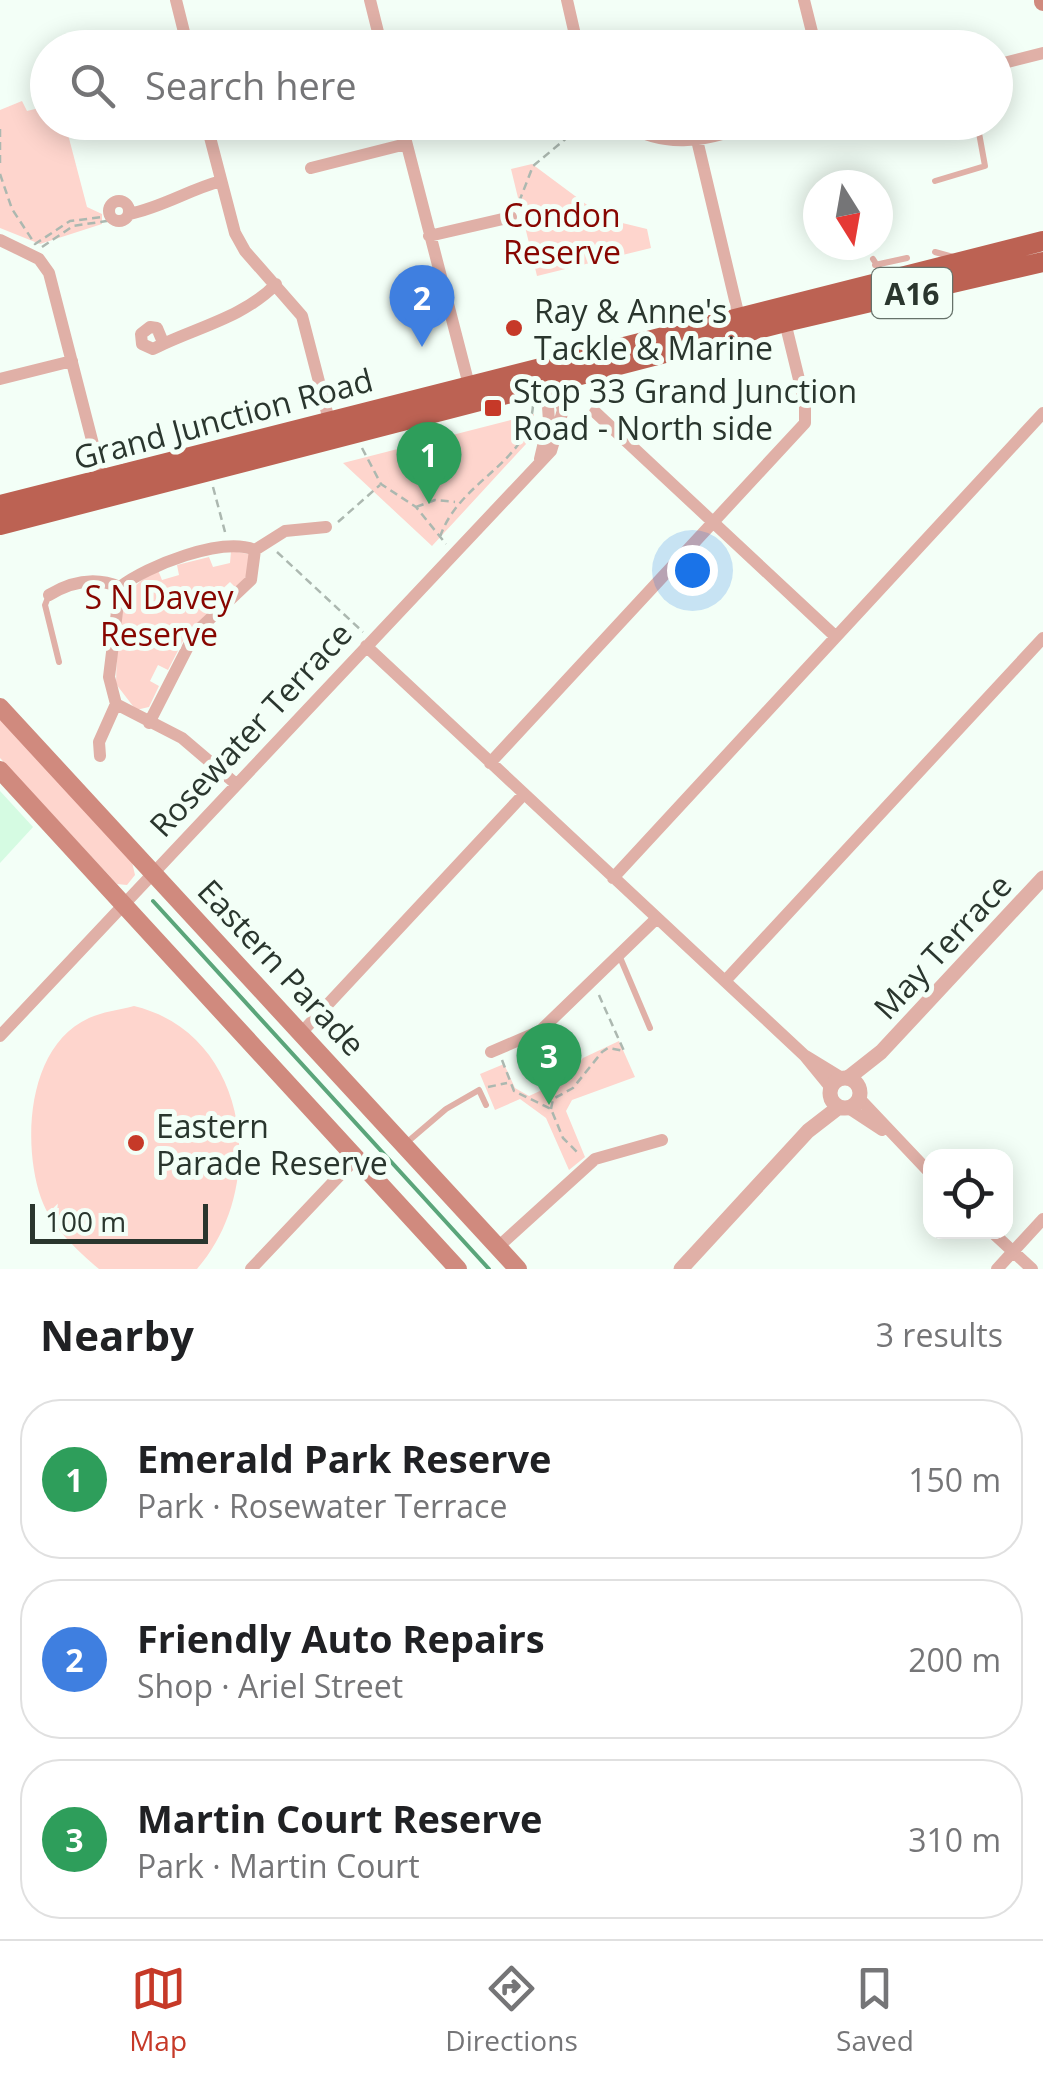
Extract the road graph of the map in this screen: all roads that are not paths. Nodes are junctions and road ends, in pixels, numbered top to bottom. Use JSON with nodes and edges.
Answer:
{"nodes":[{"id":1,"x":176,"y":0,"type":"edge"},
{"id":2,"x":370,"y":0,"type":"edge"},
{"id":3,"x":567,"y":0,"type":"edge"},
{"id":4,"x":804,"y":0,"type":"edge"},
{"id":5,"x":184,"y":30,"type":"edge"},
{"id":6,"x":378,"y":30,"type":"edge"},
{"id":7,"x":574,"y":30,"type":"edge"},
{"id":8,"x":812,"y":30,"type":"edge"},
{"id":9,"x":1043,"y":53,"type":"edge"},
{"id":10,"x":1013,"y":61,"type":"edge"},
{"id":11,"x":210,"y":140,"type":"edge"},
{"id":12,"x":405,"y":140,"type":"edge"},
{"id":13,"x":697,"y":140,"type":"edge"},
{"id":14,"x":980,"y":140,"type":"edge"},
{"id":15,"x":406,"y":144,"type":"junction"},
{"id":16,"x":311,"y":168,"type":"dead end"},
{"id":17,"x":936,"y":181,"type":"dead end"},
{"id":18,"x":221,"y":182,"type":"junction"},
{"id":19,"x":512,"y":217,"type":"dead end"},
{"id":20,"x":108,"y":218,"type":"road end"},
{"id":21,"x":429,"y":236,"type":"junction"},
{"id":22,"x":0,"y":240,"type":"edge"},
{"id":23,"x":1043,"y":240,"type":"edge"},
{"id":24,"x":935,"y":252,"type":"dead end"},
{"id":25,"x":906,"y":258,"type":"dead end"},
{"id":26,"x":964,"y":261,"type":"junction"},
{"id":27,"x":1043,"y":262,"type":"edge"},
{"id":28,"x":878,"y":268,"type":"junction"},
{"id":29,"x":276,"y":284,"type":"junction"},
{"id":30,"x":904,"y":295,"type":"junction"},
{"id":31,"x":783,"y":315,"type":"junction"},
{"id":32,"x":741,"y":325,"type":"junction"},
{"id":33,"x":162,"y":340,"type":"dead end"},
{"id":34,"x":72,"y":362,"type":"junction"},
{"id":35,"x":550,"y":378,"type":"junction"},
{"id":36,"x":0,"y":379,"type":"edge"},
{"id":37,"x":471,"y":395,"type":"junction"},
{"id":38,"x":595,"y":412,"type":"dead end"},
{"id":39,"x":1043,"y":414,"type":"edge"},
{"id":40,"x":332,"y":430,"type":"junction"},
{"id":41,"x":105,"y":489,"type":"junction"},
{"id":42,"x":0,"y":505,"type":"edge"},
{"id":43,"x":714,"y":522,"type":"junction"},
{"id":44,"x":0,"y":525,"type":"edge"},
{"id":45,"x":326,"y":527,"type":"road end"},
{"id":46,"x":255,"y":550,"type":"junction"},
{"id":47,"x":120,"y":587,"type":"junction"},
{"id":48,"x":49,"y":594,"type":"joint"},
{"id":49,"x":836,"y":637,"type":"junction"},
{"id":50,"x":1043,"y":638,"type":"edge"},
{"id":51,"x":369,"y":643,"type":"junction"},
{"id":52,"x":59,"y":662,"type":"dead end"},
{"id":53,"x":116,"y":704,"type":"junction"},
{"id":54,"x":0,"y":708,"type":"edge"},
{"id":55,"x":150,"y":723,"type":"junction"},
{"id":56,"x":100,"y":756,"type":"dead end"},
{"id":57,"x":490,"y":762,"type":"junction"},
{"id":58,"x":0,"y":770,"type":"edge"},
{"id":59,"x":236,"y":784,"type":"junction"},
{"id":60,"x":524,"y":794,"type":"junction"},
{"id":61,"x":154,"y":873,"type":"junction"},
{"id":62,"x":613,"y":878,"type":"junction"},
{"id":63,"x":1043,"y":878,"type":"edge"},
{"id":64,"x":123,"y":905,"type":"junction"},
{"id":65,"x":657,"y":918,"type":"junction"},
{"id":66,"x":619,"y":956,"type":"junction"},
{"id":67,"x":724,"y":981,"type":"junction"},
{"id":68,"x":650,"y":1028,"type":"dead end"},
{"id":69,"x":302,"y":1032,"type":"junction"},
{"id":70,"x":0,"y":1036,"type":"edge"},
{"id":71,"x":496,"y":1055,"type":"road end"},
{"id":72,"x":844,"y":1093,"type":"junction"},
{"id":73,"x":486,"y":1105,"type":"dead end"},
{"id":74,"x":662,"y":1140,"type":"dead end"},
{"id":75,"x":404,"y":1145,"type":"junction"},
{"id":76,"x":358,"y":1156,"type":"junction"},
{"id":77,"x":923,"y":1166,"type":"edge"},
{"id":78,"x":1043,"y":1219,"type":"edge"},
{"id":79,"x":1000,"y":1239,"type":"edge"},
{"id":80,"x":498,"y":1247,"type":"junction"},
{"id":81,"x":1013,"y":1251,"type":"junction"},
{"id":82,"x":251,"y":1269,"type":"edge"},
{"id":83,"x":458,"y":1269,"type":"edge"},
{"id":84,"x":518,"y":1269,"type":"edge"},
{"id":85,"x":681,"y":1269,"type":"edge"},
{"id":86,"x":996,"y":1269,"type":"edge"},
{"id":87,"x":1032,"y":1269,"type":"edge"}],
"edges":[{"from":1,"to":5,"type":"street"},
{"from":2,"to":6,"type":"street"},
{"from":3,"to":7,"type":"street"},
{"from":4,"to":8,"type":"street"},
{"from":9,"to":10,"type":"street"},
{"from":11,"to":18,"type":"street"},
{"from":12,"to":15,"type":"street"},
{"from":13,"to":32,"type":"street"},
{"from":14,"to":17,"type":"lane"},
{"from":15,"to":16,"type":"street"},
{"from":15,"to":21,"type":"street"},
{"from":18,"to":20,"type":"street"},
{"from":18,"to":29,"type":"street"},
{"from":19,"to":21,"type":"street"},
{"from":21,"to":37,"type":"street"},
{"from":22,"to":34,"type":"street"},
{"from":23,"to":26,"type":"highway","name":"Grand Junction Road","number":"A16"},
{"from":24,"to":26,"type":"lane"},
{"from":25,"to":28,"type":"lane"},
{"from":26,"to":28,"type":"highway","name":"Grand Junction Road","number":"A16"},
{"from":27,"to":30,"type":"highway","name":"Grand Junction Road","number":"A16"},
{"from":28,"to":30,"type":"lane"},
{"from":28,"to":31,"type":"highway","name":"Grand Junction Road","number":"A16"},
{"from":29,"to":33,"type":"street"},
{"from":29,"to":40,"type":"street"},
{"from":30,"to":31,"type":"highway","name":"Grand Junction Road","number":"A16"},
{"from":31,"to":32,"type":"highway","name":"Grand Junction Road","number":"A16"},
{"from":31,"to":43,"type":"street"},
{"from":32,"to":35,"type":"highway","name":"Grand Junction Road","number":"A16"},
{"from":34,"to":36,"type":"street"},
{"from":34,"to":41,"type":"street"},
{"from":35,"to":37,"type":"highway","name":"Grand Junction Road","number":"A16"},
{"from":35,"to":51,"type":"street","name":"Rosewater Terrace"},
{"from":37,"to":40,"type":"highway","name":"Grand Junction Road","number":"A16"},
{"from":38,"to":43,"type":"street"},
{"from":39,"to":49,"type":"street"},
{"from":40,"to":41,"type":"highway","name":"Grand Junction Road","number":"A16"},
{"from":41,"to":42,"type":"highway","name":"Grand Junction Road","number":"A16"},
{"from":41,"to":44,"type":"highway","name":"Grand Junction Road","number":"A16"},
{"from":43,"to":49,"type":"street"},
{"from":43,"to":57,"type":"street"},
{"from":45,"to":46,"type":"street"},
{"from":46,"to":47,"type":"street"},
{"from":46,"to":55,"type":"street"},
{"from":47,"to":48,"type":"street"},
{"from":47,"to":53,"type":"street"},
{"from":48,"to":52,"type":"lane"},
{"from":49,"to":62,"type":"street"},
{"from":50,"to":67,"type":"street"},
{"from":51,"to":57,"type":"street"},
{"from":51,"to":59,"type":"street","name":"Rosewater Terrace"},
{"from":53,"to":55,"type":"street"},
{"from":53,"to":56,"type":"street"},
{"from":54,"to":61,"type":"main road","name":"Eastern Parade"},
{"from":55,"to":59,"type":"street"},
{"from":57,"to":60,"type":"street"},
{"from":58,"to":64,"type":"main road"},
{"from":59,"to":61,"type":"street","name":"Rosewater Terrace"},
{"from":60,"to":62,"type":"street"},
{"from":60,"to":69,"type":"street"},
{"from":61,"to":64,"type":"street","name":"Rosewater Terrace"},
{"from":61,"to":69,"type":"main road","name":"Eastern Parade"},
{"from":62,"to":65,"type":"street"},
{"from":63,"to":72,"type":"street","name":"May Terrace"},
{"from":64,"to":70,"type":"street","name":"Rosewater Terrace"},
{"from":64,"to":76,"type":"main road"},
{"from":65,"to":66,"type":"street"},
{"from":65,"to":67,"type":"street"},
{"from":66,"to":68,"type":"lane"},
{"from":66,"to":71,"type":"street"},
{"from":67,"to":72,"type":"street"},
{"from":69,"to":75,"type":"main road","name":"Eastern Parade"},
{"from":72,"to":77,"type":"street"},
{"from":72,"to":85,"type":"street","name":"May Terrace"},
{"from":73,"to":75,"type":"lane"},
{"from":74,"to":80,"type":"street"},
{"from":75,"to":80,"type":"main road","name":"Eastern Parade"},
{"from":76,"to":82,"type":"street"},
{"from":76,"to":83,"type":"main road"},
{"from":78,"to":81,"type":"street"},
{"from":79,"to":81,"type":"street"},
{"from":80,"to":84,"type":"main road","name":"Eastern Parade"},
{"from":81,"to":86,"type":"street"},
{"from":81,"to":87,"type":"street"}]}
